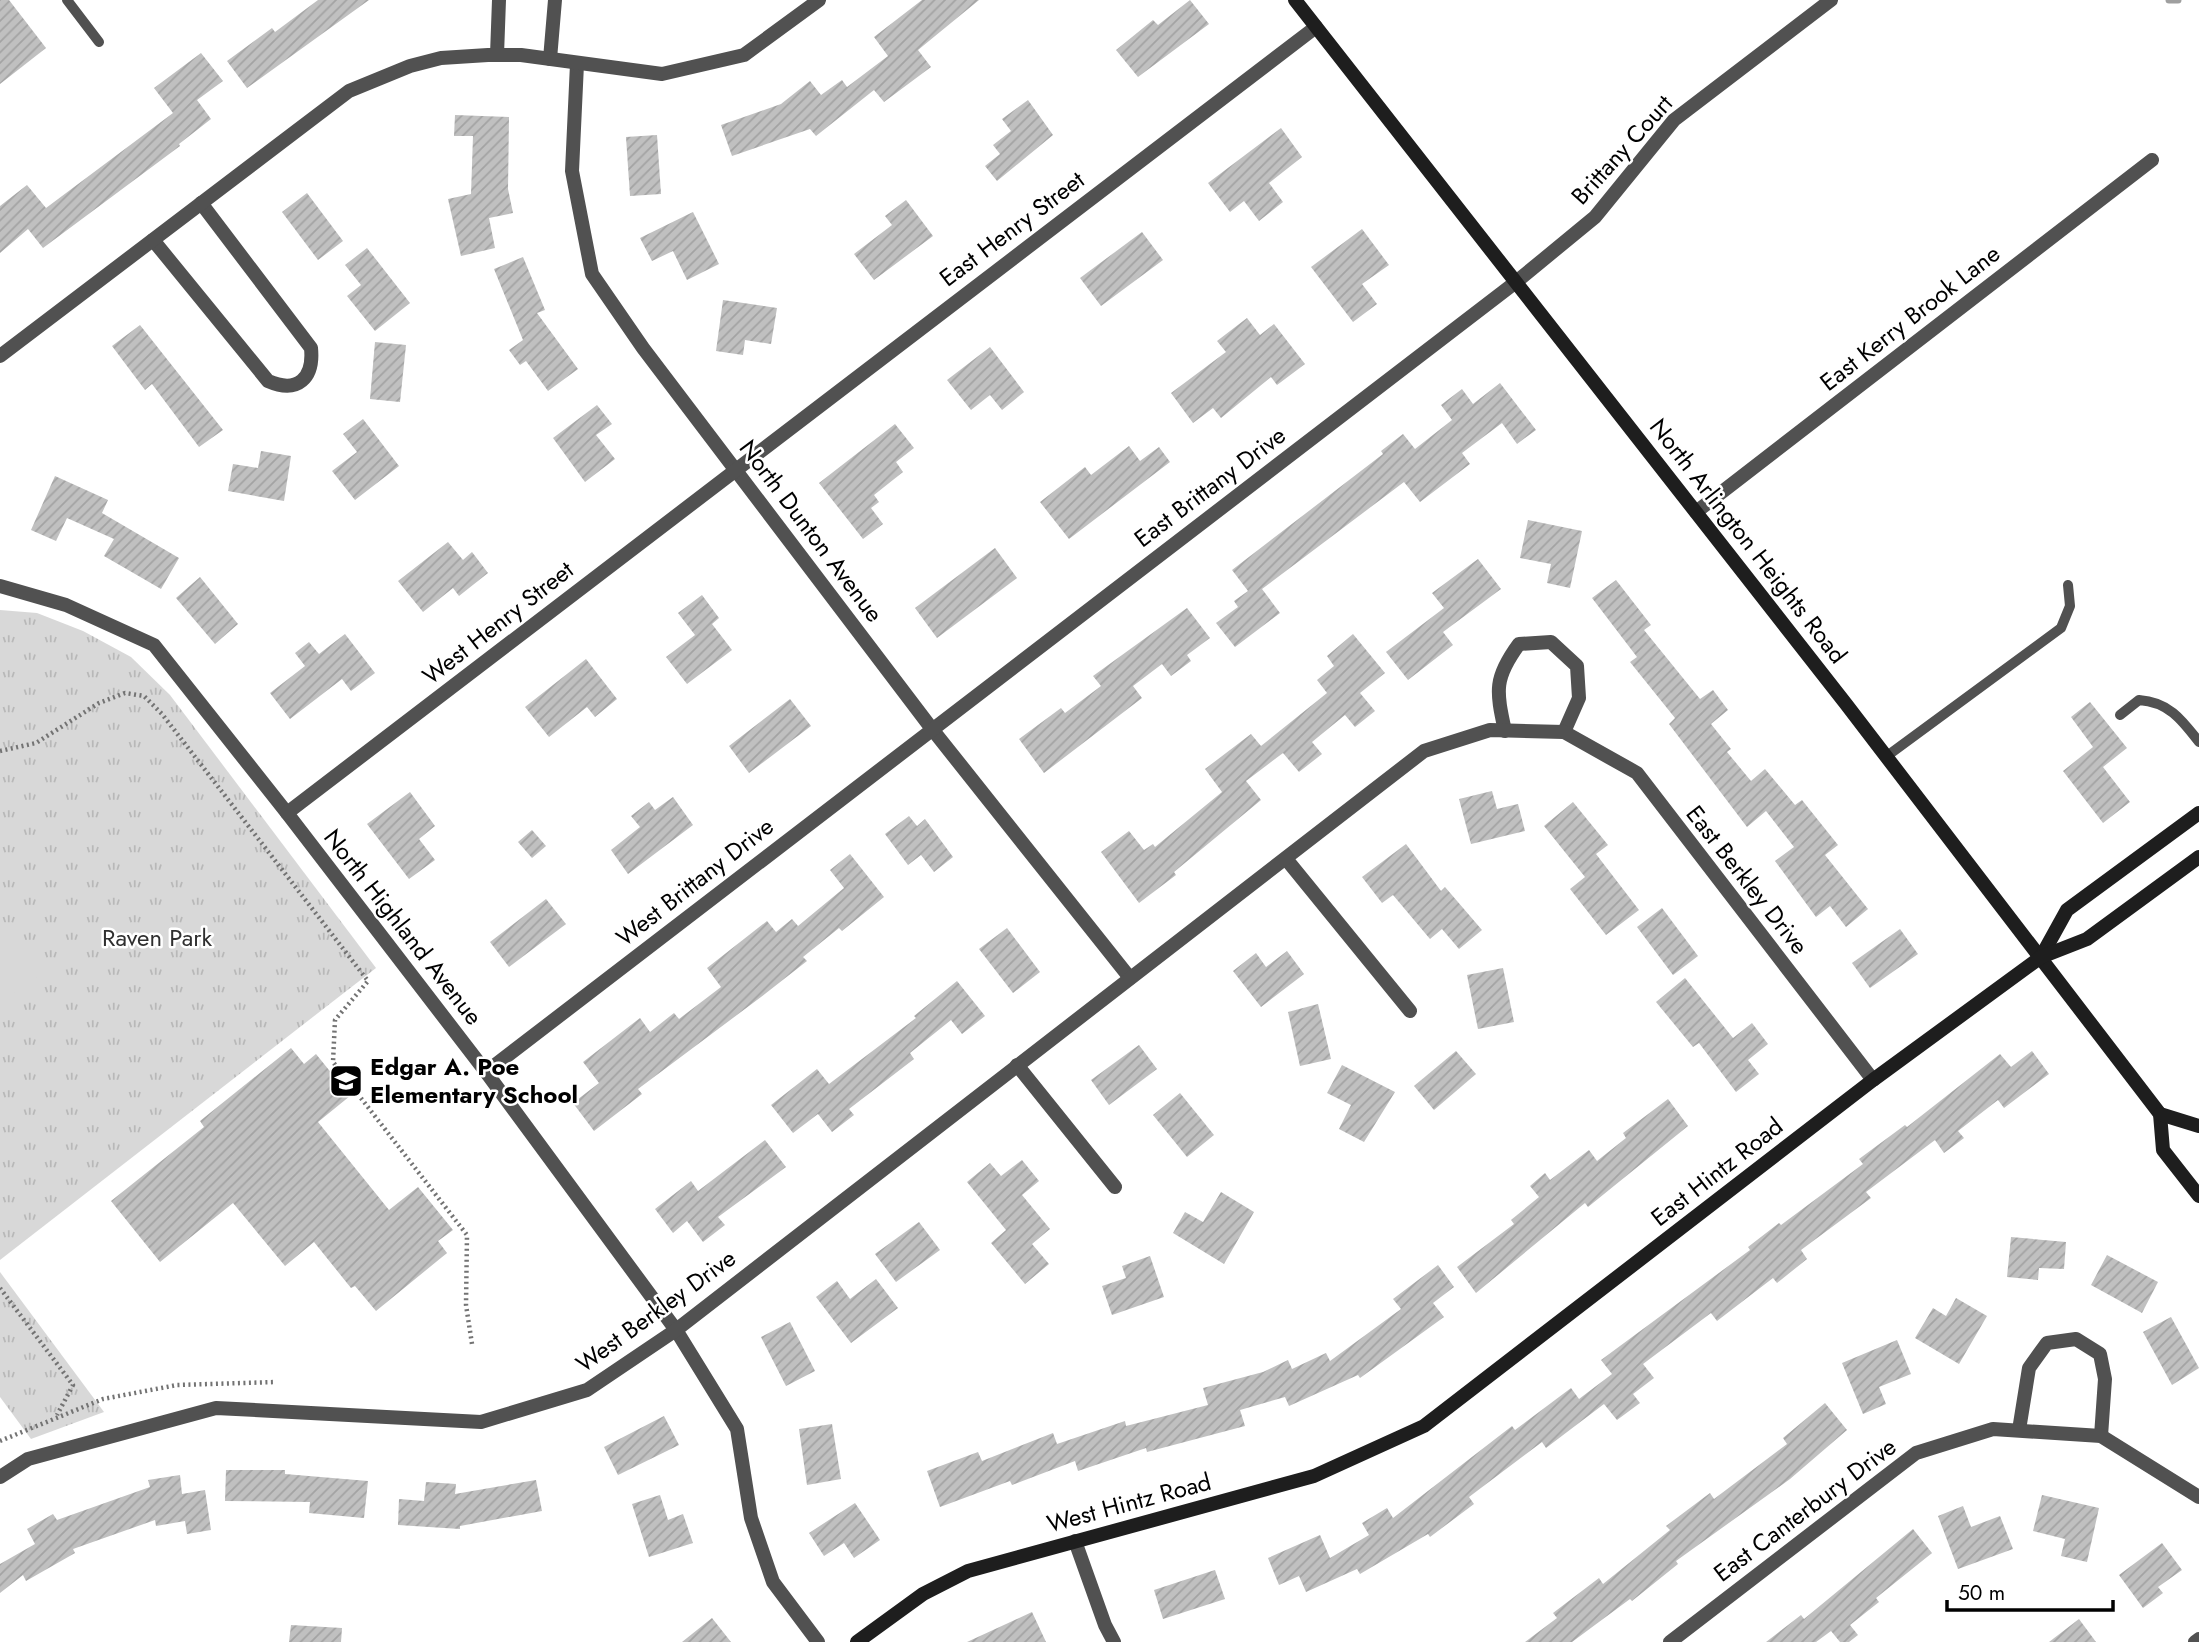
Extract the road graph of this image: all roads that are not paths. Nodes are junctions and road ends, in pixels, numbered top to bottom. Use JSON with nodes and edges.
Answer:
{"nodes":[{"id":1,"x":67,"y":0,"type":"edge"},
{"id":2,"x":499,"y":0,"type":"edge"},
{"id":3,"x":555,"y":0,"type":"edge"},
{"id":4,"x":819,"y":0,"type":"edge"},
{"id":5,"x":1295,"y":0,"type":"edge"},
{"id":6,"x":1831,"y":0,"type":"edge"},
{"id":7,"x":1316,"y":27,"type":"junction"},
{"id":8,"x":99,"y":42,"type":"dead end"},
{"id":9,"x":497,"y":55,"type":"junction"},
{"id":10,"x":550,"y":59,"type":"junction"},
{"id":11,"x":577,"y":64,"type":"junction"},
{"id":12,"x":2152,"y":160,"type":"dead end"},
{"id":13,"x":201,"y":203,"type":"junction"},
{"id":14,"x":153,"y":240,"type":"junction"},
{"id":15,"x":1516,"y":282,"type":"junction"},
{"id":16,"x":0,"y":356,"type":"edge"},
{"id":17,"x":736,"y":468,"type":"junction"},
{"id":18,"x":1696,"y":512,"type":"junction"},
{"id":19,"x":2068,"y":585,"type":"dead end"},
{"id":20,"x":0,"y":586,"type":"edge"},
{"id":21,"x":2120,"y":715,"type":"dead end"},
{"id":22,"x":932,"y":729,"type":"junction"},
{"id":23,"x":1504,"y":731,"type":"junction"},
{"id":24,"x":1564,"y":732,"type":"junction"},
{"id":25,"x":2199,"y":742,"type":"edge"},
{"id":26,"x":1887,"y":757,"type":"junction"},
{"id":27,"x":287,"y":813,"type":"junction"},
{"id":28,"x":2199,"y":813,"type":"edge"},
{"id":29,"x":2199,"y":856,"type":"edge"},
{"id":30,"x":1287,"y":860,"type":"junction"},
{"id":31,"x":2041,"y":957,"type":"junction"},
{"id":32,"x":1130,"y":978,"type":"junction"},
{"id":33,"x":1409,"y":1011,"type":"dead end"},
{"id":34,"x":1017,"y":1065,"type":"junction"},
{"id":35,"x":486,"y":1072,"type":"junction"},
{"id":36,"x":1873,"y":1080,"type":"junction"},
{"id":37,"x":2160,"y":1114,"type":"junction"},
{"id":38,"x":2199,"y":1126,"type":"edge"},
{"id":39,"x":1115,"y":1187,"type":"dead end"},
{"id":40,"x":2199,"y":1196,"type":"edge"},
{"id":41,"x":676,"y":1330,"type":"junction"},
{"id":42,"x":1424,"y":1426,"type":"joint"},
{"id":43,"x":2019,"y":1430,"type":"junction"},
{"id":44,"x":2101,"y":1436,"type":"junction"},
{"id":45,"x":0,"y":1477,"type":"edge"},
{"id":46,"x":2199,"y":1497,"type":"edge"},
{"id":47,"x":1075,"y":1541,"type":"junction"},
{"id":48,"x":2199,"y":1639,"type":"edge"},
{"id":49,"x":818,"y":1642,"type":"edge"},
{"id":50,"x":857,"y":1642,"type":"edge"},
{"id":51,"x":1114,"y":1642,"type":"edge"},
{"id":52,"x":1670,"y":1642,"type":"edge"},
{"id":53,"x":2195,"y":1642,"type":"edge"}],
"edges":[{"from":1,"to":8,"type":"lane"},
{"from":2,"to":9,"type":"street"},
{"from":3,"to":10,"type":"street"},
{"from":4,"to":11,"type":"street"},
{"from":5,"to":7,"type":"main road","name":"North Arlington Heights Road"},
{"from":6,"to":15,"type":"street","name":"Brittany Court"},
{"from":7,"to":15,"type":"main road","name":"North Arlington Heights Road"},
{"from":7,"to":17,"type":"street","name":"East Henry Street"},
{"from":9,"to":10,"type":"street"},
{"from":9,"to":13,"type":"street"},
{"from":10,"to":11,"type":"street"},
{"from":11,"to":17,"type":"street","name":"North Dunton Avenue"},
{"from":12,"to":18,"type":"street","name":"East Kerry Brook Lane"},
{"from":13,"to":14,"type":"street"},
{"from":13,"to":14,"type":"street"},
{"from":14,"to":16,"type":"street"},
{"from":15,"to":18,"type":"main road","name":"North Arlington Heights Road"},
{"from":15,"to":22,"type":"street","name":"East Brittany Drive"},
{"from":17,"to":22,"type":"street","name":"North Dunton Avenue"},
{"from":17,"to":27,"type":"street","name":"West Henry Street"},
{"from":18,"to":26,"type":"main road","name":"North Arlington Heights Road"},
{"from":19,"to":26,"type":"lane"},
{"from":20,"to":27,"type":"street","name":"North Highland Avenue"},
{"from":21,"to":25,"type":"lane"},
{"from":22,"to":32,"type":"street","name":"North Dunton Avenue"},
{"from":22,"to":35,"type":"street","name":"West Brittany Drive"},
{"from":23,"to":24,"type":"street","name":"East Berkley Drive"},
{"from":23,"to":24,"type":"street"},
{"from":23,"to":30,"type":"street","name":"East Berkley Drive"},
{"from":24,"to":36,"type":"street","name":"East Berkley Drive"},
{"from":26,"to":31,"type":"main road","name":"North Arlington Heights Road"},
{"from":27,"to":35,"type":"street","name":"North Highland Avenue"},
{"from":28,"to":31,"type":"main road","name":"East Hintz Road"},
{"from":29,"to":31,"type":"main road","name":"East Hintz Road"},
{"from":30,"to":32,"type":"street","name":"East Berkley Drive"},
{"from":30,"to":33,"type":"street"},
{"from":31,"to":36,"type":"main road","name":"East Hintz Road"},
{"from":31,"to":37,"type":"main road","name":"North Arlington Heights Road"},
{"from":32,"to":34,"type":"street","name":"West Berkley Drive"},
{"from":34,"to":39,"type":"street"},
{"from":34,"to":41,"type":"street","name":"West Berkley Drive"},
{"from":35,"to":41,"type":"street","name":"North Highland Avenue"},
{"from":36,"to":42,"type":"main road","name":"East Hintz Road"},
{"from":37,"to":38,"type":"main road"},
{"from":37,"to":40,"type":"main road"},
{"from":41,"to":45,"type":"street","name":"West Berkley Drive"},
{"from":41,"to":49,"type":"street","name":"North Highland Avenue"},
{"from":42,"to":47,"type":"main road","name":"West Hintz Road"},
{"from":43,"to":44,"type":"street","name":"East Canterbury Drive"},
{"from":43,"to":44,"type":"street"},
{"from":43,"to":52,"type":"street","name":"East Canterbury Drive"},
{"from":44,"to":46,"type":"street","name":"East Canterbury Drive"},
{"from":47,"to":50,"type":"main road","name":"West Hintz Road"},
{"from":47,"to":51,"type":"street"},
{"from":48,"to":53,"type":"street"}]}
